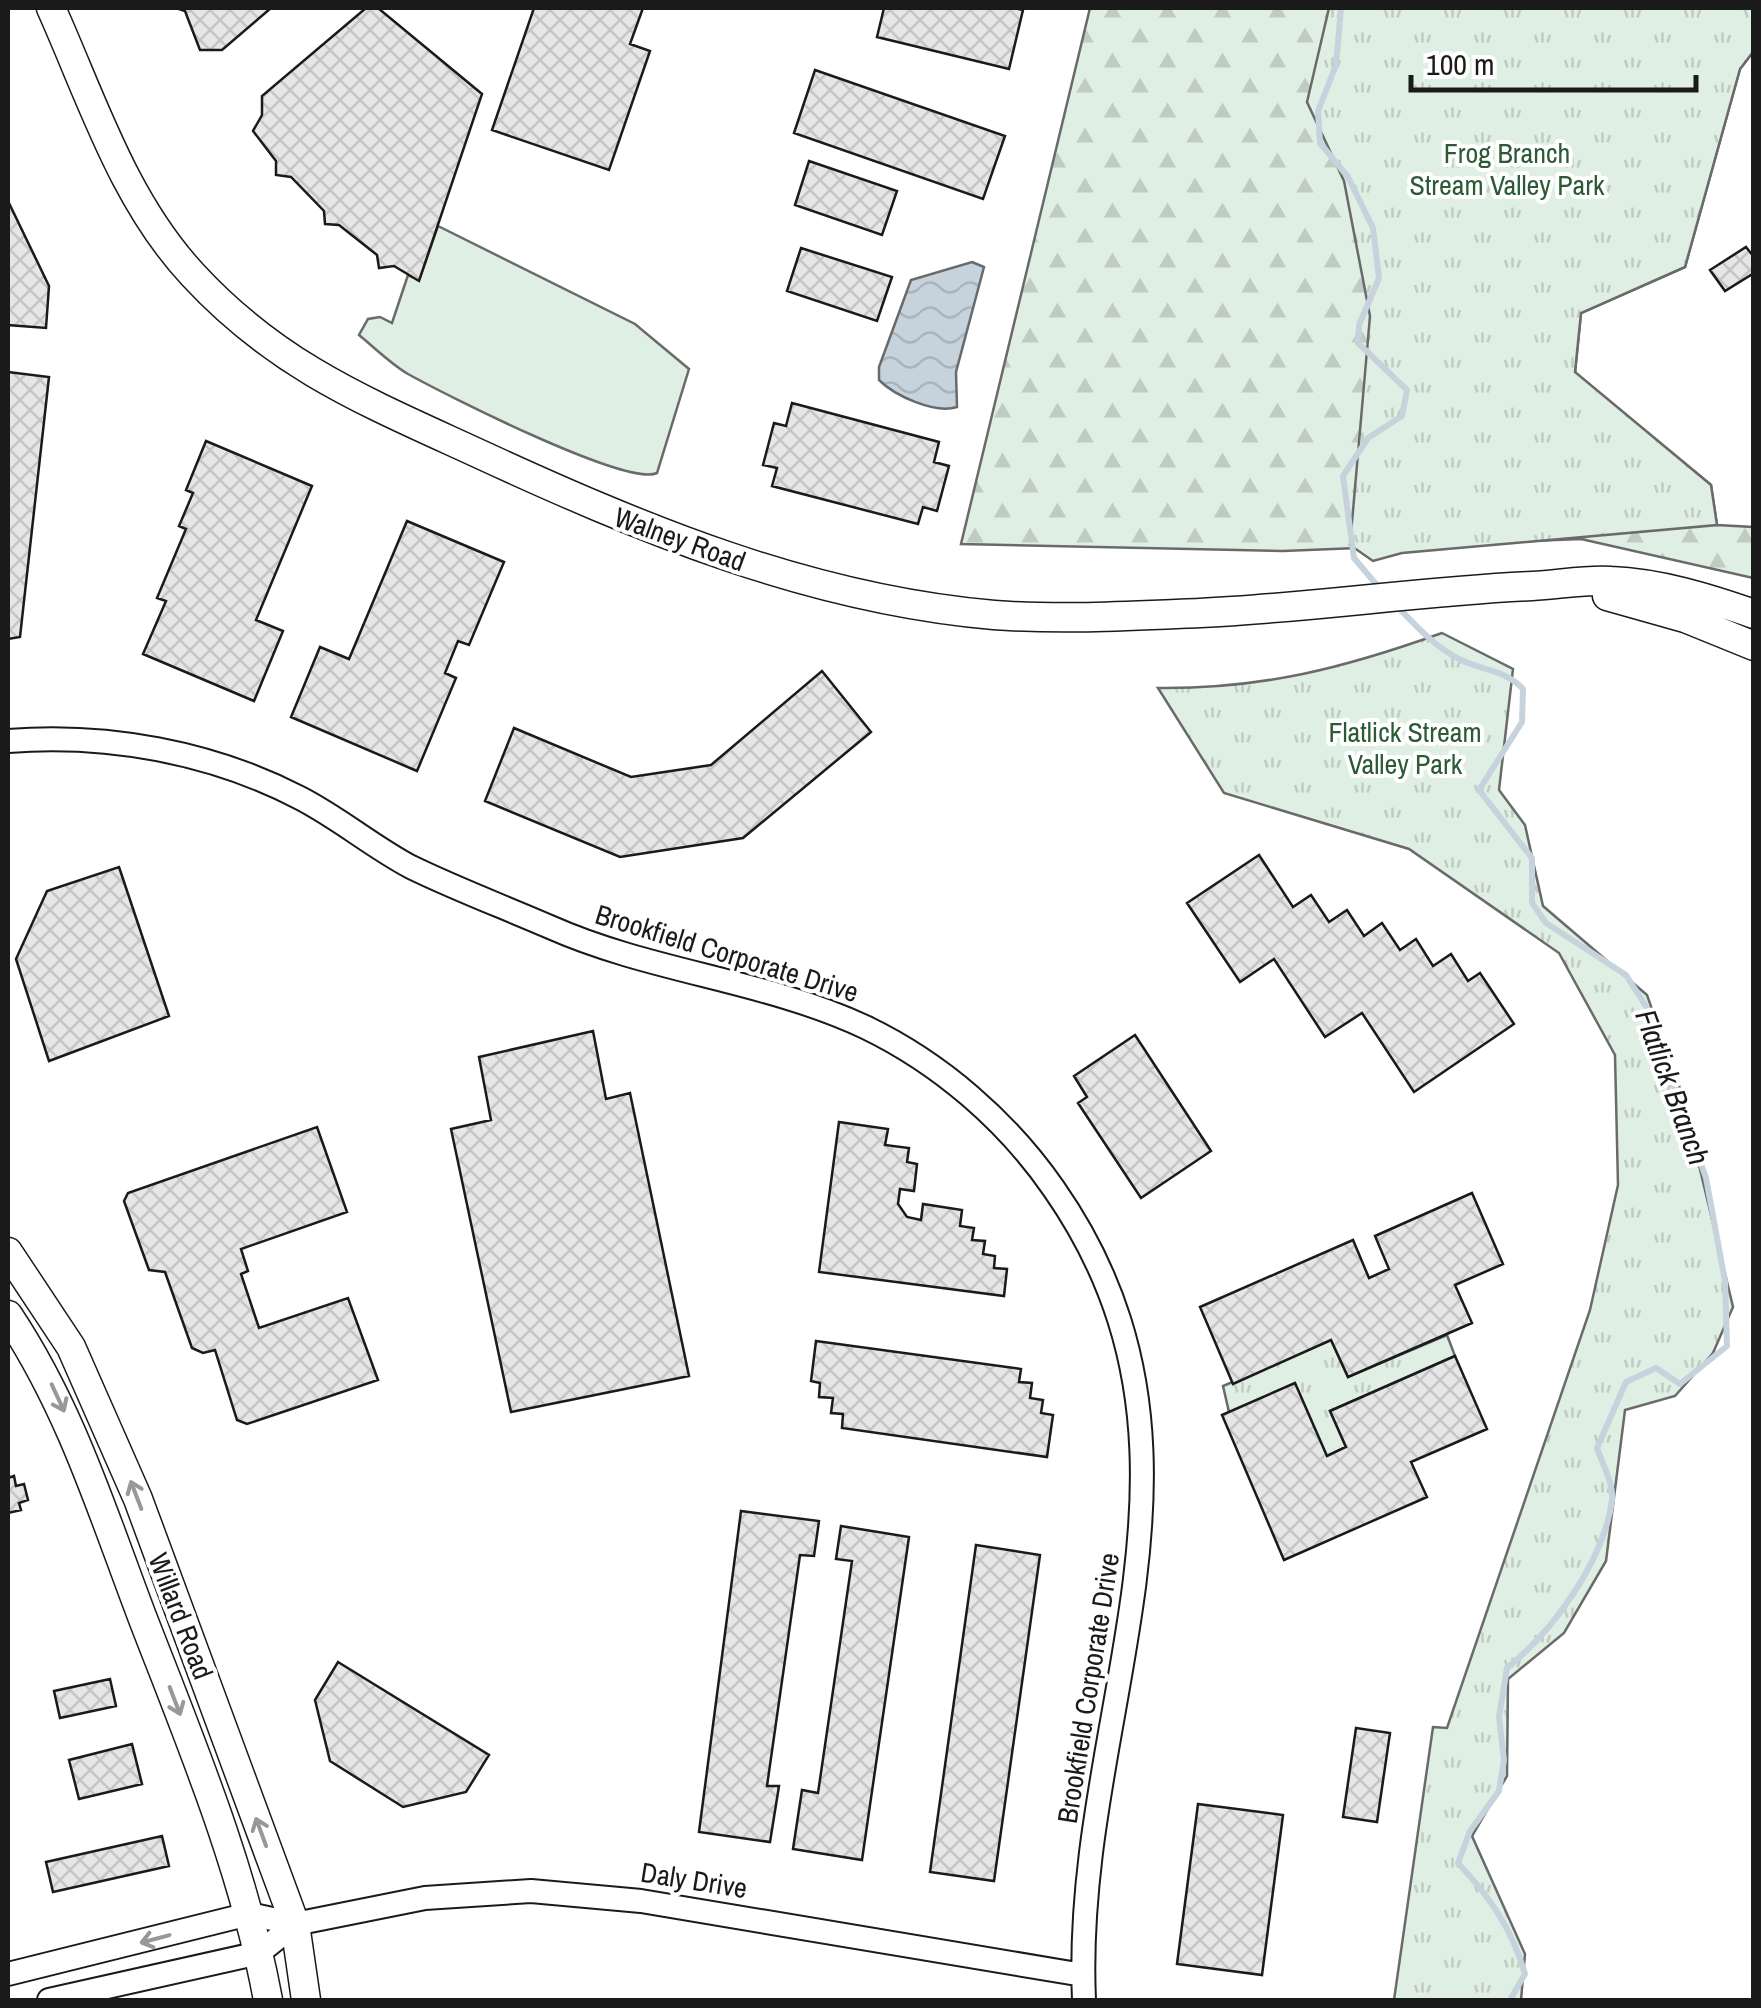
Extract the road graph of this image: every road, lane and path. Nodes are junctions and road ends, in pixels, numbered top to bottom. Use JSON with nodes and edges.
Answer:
{"nodes":[{"id":1,"x":51,"y":8,"type":"edge"},
{"id":2,"x":1531,"y":586,"type":"junction"},
{"id":3,"x":1754,"y":614,"type":"edge"},
{"id":4,"x":1754,"y":646,"type":"edge"},
{"id":5,"x":8,"y":741,"type":"edge"},
{"id":6,"x":8,"y":1252,"type":"edge"},
{"id":7,"x":8,"y":1315,"type":"edge"},
{"id":8,"x":249,"y":1914,"type":"junction"},
{"id":9,"x":294,"y":1924,"type":"junction"},
{"id":10,"x":259,"y":1952,"type":"junction"},
{"id":11,"x":8,"y":1974,"type":"edge"},
{"id":12,"x":1082,"y":1975,"type":"junction"},
{"id":13,"x":49,"y":2000,"type":"edge"},
{"id":14,"x":268,"y":2000,"type":"edge"},
{"id":15,"x":306,"y":2000,"type":"edge"},
{"id":16,"x":1084,"y":2000,"type":"edge"}],
"edges":[{"from":1,"to":2,"type":"main road","name":"Walney Road"},
{"from":2,"to":3,"type":"main road","name":"Walney Road"},
{"from":2,"to":4,"type":"main road","name":"Walney Road"},
{"from":5,"to":12,"type":"street","name":"Brookfield Corporate Drive"},
{"from":9,"to":6,"type":"main road","name":"Willard Road","one_way":true},
{"from":7,"to":8,"type":"main road","name":"Willard Road","one_way":true},
{"from":8,"to":9,"type":"street","name":"Daly Drive"},
{"from":8,"to":10,"type":"main road","name":"Willard Road"},
{"from":8,"to":11,"type":"street","one_way":true},
{"from":9,"to":10,"type":"street","name":"Daly Drive"},
{"from":9,"to":12,"type":"street","name":"Daly Drive"},
{"from":9,"to":15,"type":"main road","name":"Willard Road"},
{"from":10,"to":13,"type":"street"},
{"from":10,"to":14,"type":"main road","name":"Willard Road"},
{"from":12,"to":16,"type":"street","name":"Brookfield Corporate Drive"}]}
